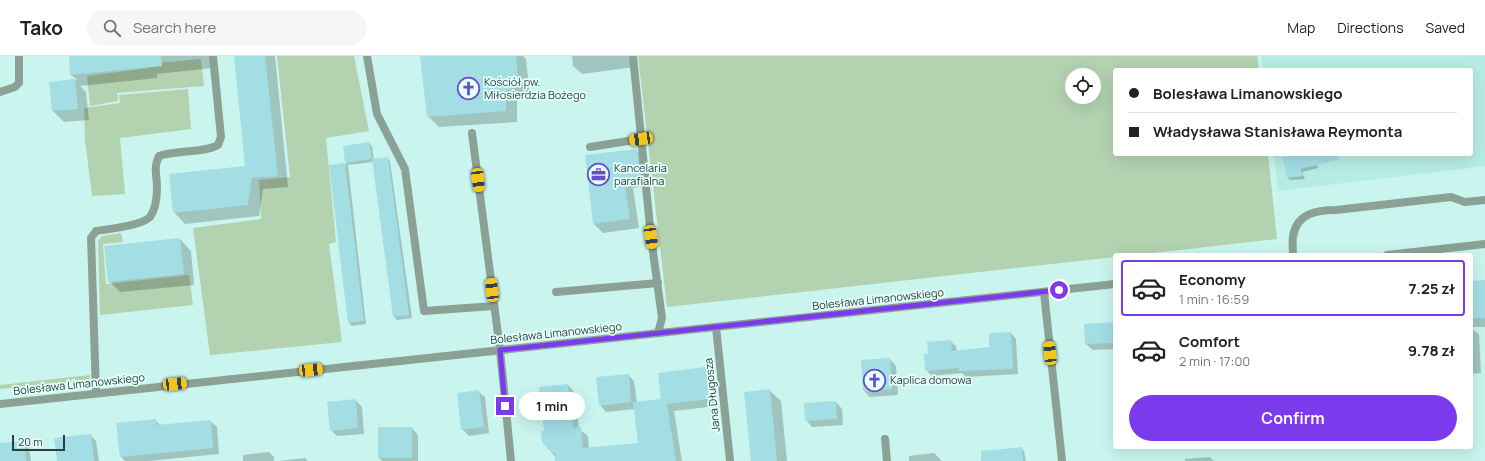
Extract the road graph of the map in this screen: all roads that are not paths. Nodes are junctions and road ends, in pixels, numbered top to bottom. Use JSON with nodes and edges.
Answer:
{"nodes":[{"id":1,"x":19,"y":56,"type":"edge"},
{"id":2,"x":213,"y":56,"type":"edge"},
{"id":3,"x":367,"y":56,"type":"edge"},
{"id":4,"x":633,"y":56,"type":"edge"},
{"id":5,"x":0,"y":92,"type":"edge"},
{"id":6,"x":472,"y":133,"type":"dead end"},
{"id":7,"x":641,"y":139,"type":"junction"},
{"id":8,"x":590,"y":146,"type":"dead end"},
{"id":9,"x":1485,"y":200,"type":"edge"},
{"id":10,"x":1485,"y":244,"type":"edge"},
{"id":11,"x":1293,"y":253,"type":"edge"},
{"id":12,"x":1405,"y":253,"type":"edge"},
{"id":13,"x":658,"y":283,"type":"junction"},
{"id":14,"x":1113,"y":284,"type":"edge"},
{"id":15,"x":556,"y":292,"type":"dead end"},
{"id":16,"x":1044,"y":292,"type":"junction"},
{"id":17,"x":494,"y":306,"type":"junction"},
{"id":18,"x":716,"y":327,"type":"junction"},
{"id":19,"x":658,"y":333,"type":"junction"},
{"id":20,"x":500,"y":350,"type":"junction"},
{"id":21,"x":96,"y":393,"type":"junction"},
{"id":22,"x":0,"y":404,"type":"edge"},
{"id":23,"x":885,"y":439,"type":"dead end"},
{"id":24,"x":511,"y":461,"type":"edge"},
{"id":25,"x":730,"y":461,"type":"edge"},
{"id":26,"x":887,"y":461,"type":"edge"},
{"id":27,"x":1062,"y":461,"type":"edge"}],
"edges":[{"from":1,"to":5,"type":"street"},
{"from":2,"to":21,"type":"street"},
{"from":3,"to":17,"type":"street"},
{"from":4,"to":7,"type":"street"},
{"from":6,"to":17,"type":"street"},
{"from":7,"to":8,"type":"street"},
{"from":7,"to":13,"type":"street"},
{"from":9,"to":11,"type":"street"},
{"from":10,"to":12,"type":"street"},
{"from":13,"to":15,"type":"street"},
{"from":13,"to":19,"type":"street"},
{"from":14,"to":16,"type":"street","name":"Bolesława Limanowskiego"},
{"from":16,"to":18,"type":"street","name":"Bolesława Limanowskiego"},
{"from":16,"to":27,"type":"street"},
{"from":17,"to":20,"type":"street"},
{"from":18,"to":19,"type":"street","name":"Bolesława Limanowskiego"},
{"from":18,"to":25,"type":"street","name":"Jana Długosza"},
{"from":19,"to":20,"type":"street","name":"Bolesława Limanowskiego"},
{"from":20,"to":21,"type":"street","name":"Bolesława Limanowskiego"},
{"from":20,"to":24,"type":"street"},
{"from":21,"to":22,"type":"street","name":"Bolesława Limanowskiego"},
{"from":23,"to":26,"type":"street"}]}
